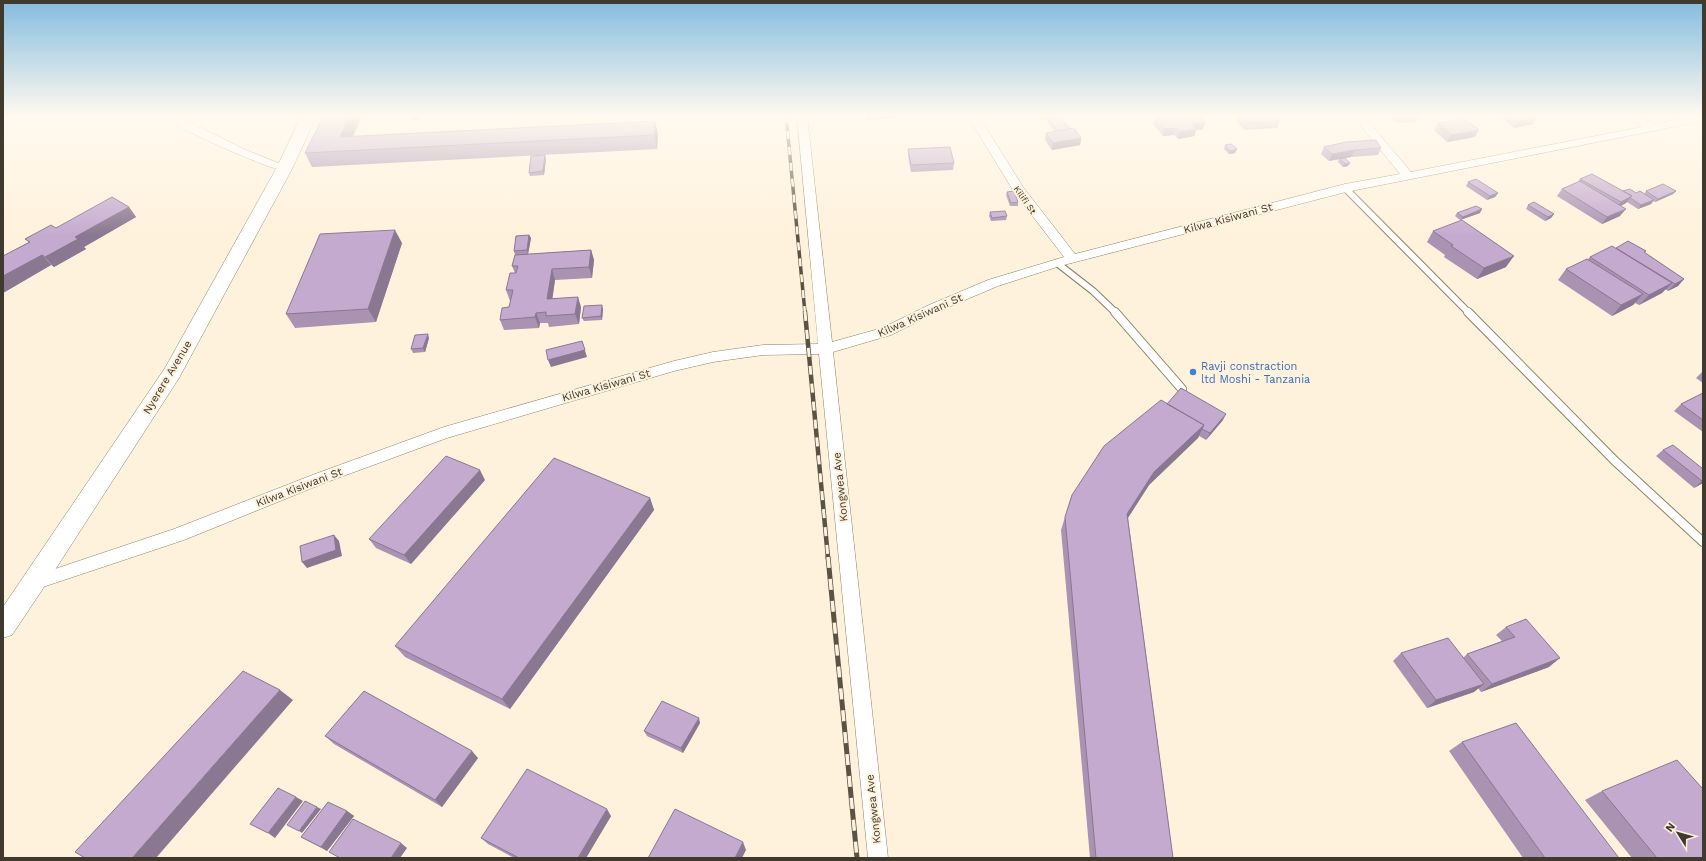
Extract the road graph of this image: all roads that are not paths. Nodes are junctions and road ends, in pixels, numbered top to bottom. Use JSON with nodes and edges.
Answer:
{"nodes":[{"id":1,"x":250,"y":155,"type":"edge"},
{"id":2,"x":291,"y":155,"type":"edge"},
{"id":3,"x":806,"y":155,"type":"edge"},
{"id":4,"x":994,"y":155,"type":"edge"},
{"id":5,"x":1392,"y":155,"type":"edge"},
{"id":6,"x":1505,"y":155,"type":"edge"},
{"id":7,"x":284,"y":169,"type":"junction"},
{"id":8,"x":1408,"y":174,"type":"junction"},
{"id":9,"x":1345,"y":188,"type":"junction"},
{"id":10,"x":1072,"y":259,"type":"junction"},
{"id":11,"x":1057,"y":263,"type":"junction"},
{"id":12,"x":825,"y":349,"type":"junction"},
{"id":13,"x":1182,"y":388,"type":"edge"},
{"id":14,"x":1703,"y":542,"type":"edge"},
{"id":15,"x":34,"y":583,"type":"junction"},
{"id":16,"x":3,"y":627,"type":"edge"},
{"id":17,"x":878,"y":858,"type":"edge"}],
"edges":[{"from":1,"to":7,"type":"street"},
{"from":2,"to":7,"type":"street","name":"Nyerere Avenue"},
{"from":3,"to":12,"type":"street","name":"Kongwea Ave"},
{"from":4,"to":10,"type":"street","name":"Kilifi St"},
{"from":5,"to":8,"type":"street"},
{"from":6,"to":8,"type":"street","name":"Kilwa Kisiwani St"},
{"from":7,"to":15,"type":"street","name":"Nyerere Avenue"},
{"from":8,"to":9,"type":"street","name":"Kilwa Kisiwani St"},
{"from":9,"to":10,"type":"street","name":"Kilwa Kisiwani St"},
{"from":9,"to":14,"type":"lane"},
{"from":10,"to":11,"type":"street","name":"Kilwa Kisiwani St"},
{"from":11,"to":12,"type":"street","name":"Kilwa Kisiwani St"},
{"from":11,"to":13,"type":"lane"},
{"from":12,"to":15,"type":"street","name":"Kilwa Kisiwani St"},
{"from":12,"to":17,"type":"street","name":"Kongwea Ave"},
{"from":15,"to":16,"type":"street","name":"Nyerere Avenue"}]}
